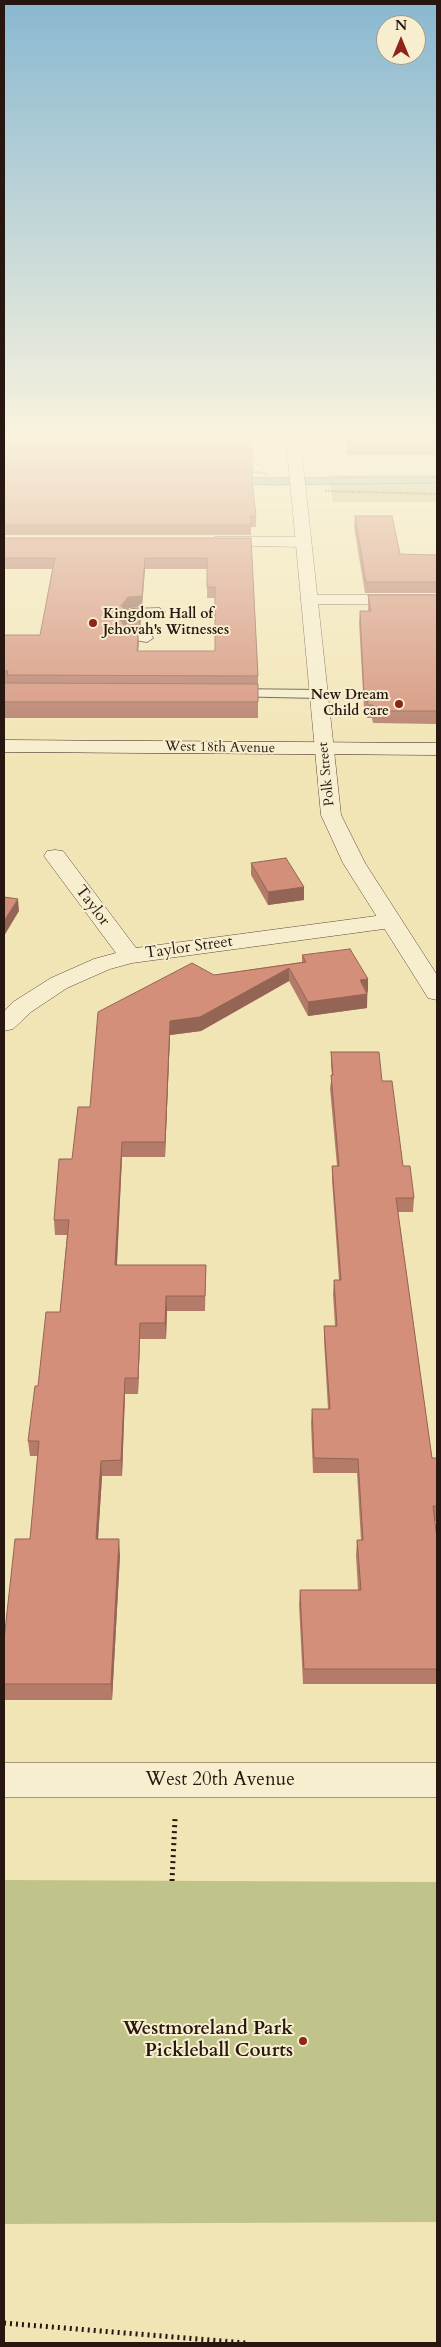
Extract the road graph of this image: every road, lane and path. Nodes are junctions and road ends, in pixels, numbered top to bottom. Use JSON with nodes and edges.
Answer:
{"nodes":[{"id":1,"x":303,"y":547,"type":"edge"},
{"id":2,"x":309,"y":600,"type":"junction"},
{"id":3,"x":437,"y":600,"type":"edge"},
{"id":4,"x":159,"y":612,"type":"dead end"},
{"id":5,"x":129,"y":617,"type":"edge"},
{"id":6,"x":127,"y":630,"type":"edge"},
{"id":7,"x":147,"y":638,"type":"dead end"},
{"id":8,"x":221,"y":693,"type":"edge"},
{"id":9,"x":319,"y":694,"type":"junction"},
{"id":10,"x":4,"y":746,"type":"edge"},
{"id":11,"x":324,"y":749,"type":"junction"},
{"id":12,"x":437,"y":749,"type":"edge"},
{"id":13,"x":55,"y":856,"type":"dead end"},
{"id":14,"x":391,"y":921,"type":"junction"},
{"id":15,"x":130,"y":956,"type":"junction"},
{"id":16,"x":437,"y":993,"type":"edge"},
{"id":17,"x":4,"y":1024,"type":"edge"},
{"id":18,"x":4,"y":1780,"type":"edge"},
{"id":19,"x":437,"y":1780,"type":"edge"},
{"id":20,"x":177,"y":1781,"type":"junction"},
{"id":21,"x":172,"y":1881,"type":"dead end"},
{"id":22,"x":4,"y":2323,"type":"edge"},
{"id":23,"x":246,"y":2343,"type":"edge"}],
"edges":[{"from":1,"to":2,"type":"street","name":"Polk Street"},
{"from":2,"to":3,"type":"street"},
{"from":2,"to":9,"type":"street","name":"Polk Street"},
{"from":4,"to":5,"type":"lane"},
{"from":6,"to":7,"type":"lane"},
{"from":8,"to":9,"type":"lane"},
{"from":9,"to":11,"type":"street","name":"Polk Street"},
{"from":10,"to":11,"type":"street","name":"West 18th Avenue"},
{"from":11,"to":12,"type":"street","name":"West 18th Avenue"},
{"from":11,"to":14,"type":"street","name":"Polk Street"},
{"from":13,"to":15,"type":"street","name":"Taylor"},
{"from":14,"to":15,"type":"street","name":"Taylor Street"},
{"from":14,"to":16,"type":"street","name":"Polk Street"},
{"from":15,"to":17,"type":"street","name":"Taylor Street"},
{"from":18,"to":20,"type":"street","name":"West 20th Avenue"},
{"from":19,"to":20,"type":"street","name":"West 20th Avenue"},
{"from":20,"to":21,"type":"path"},
{"from":22,"to":23,"type":"path"}]}
